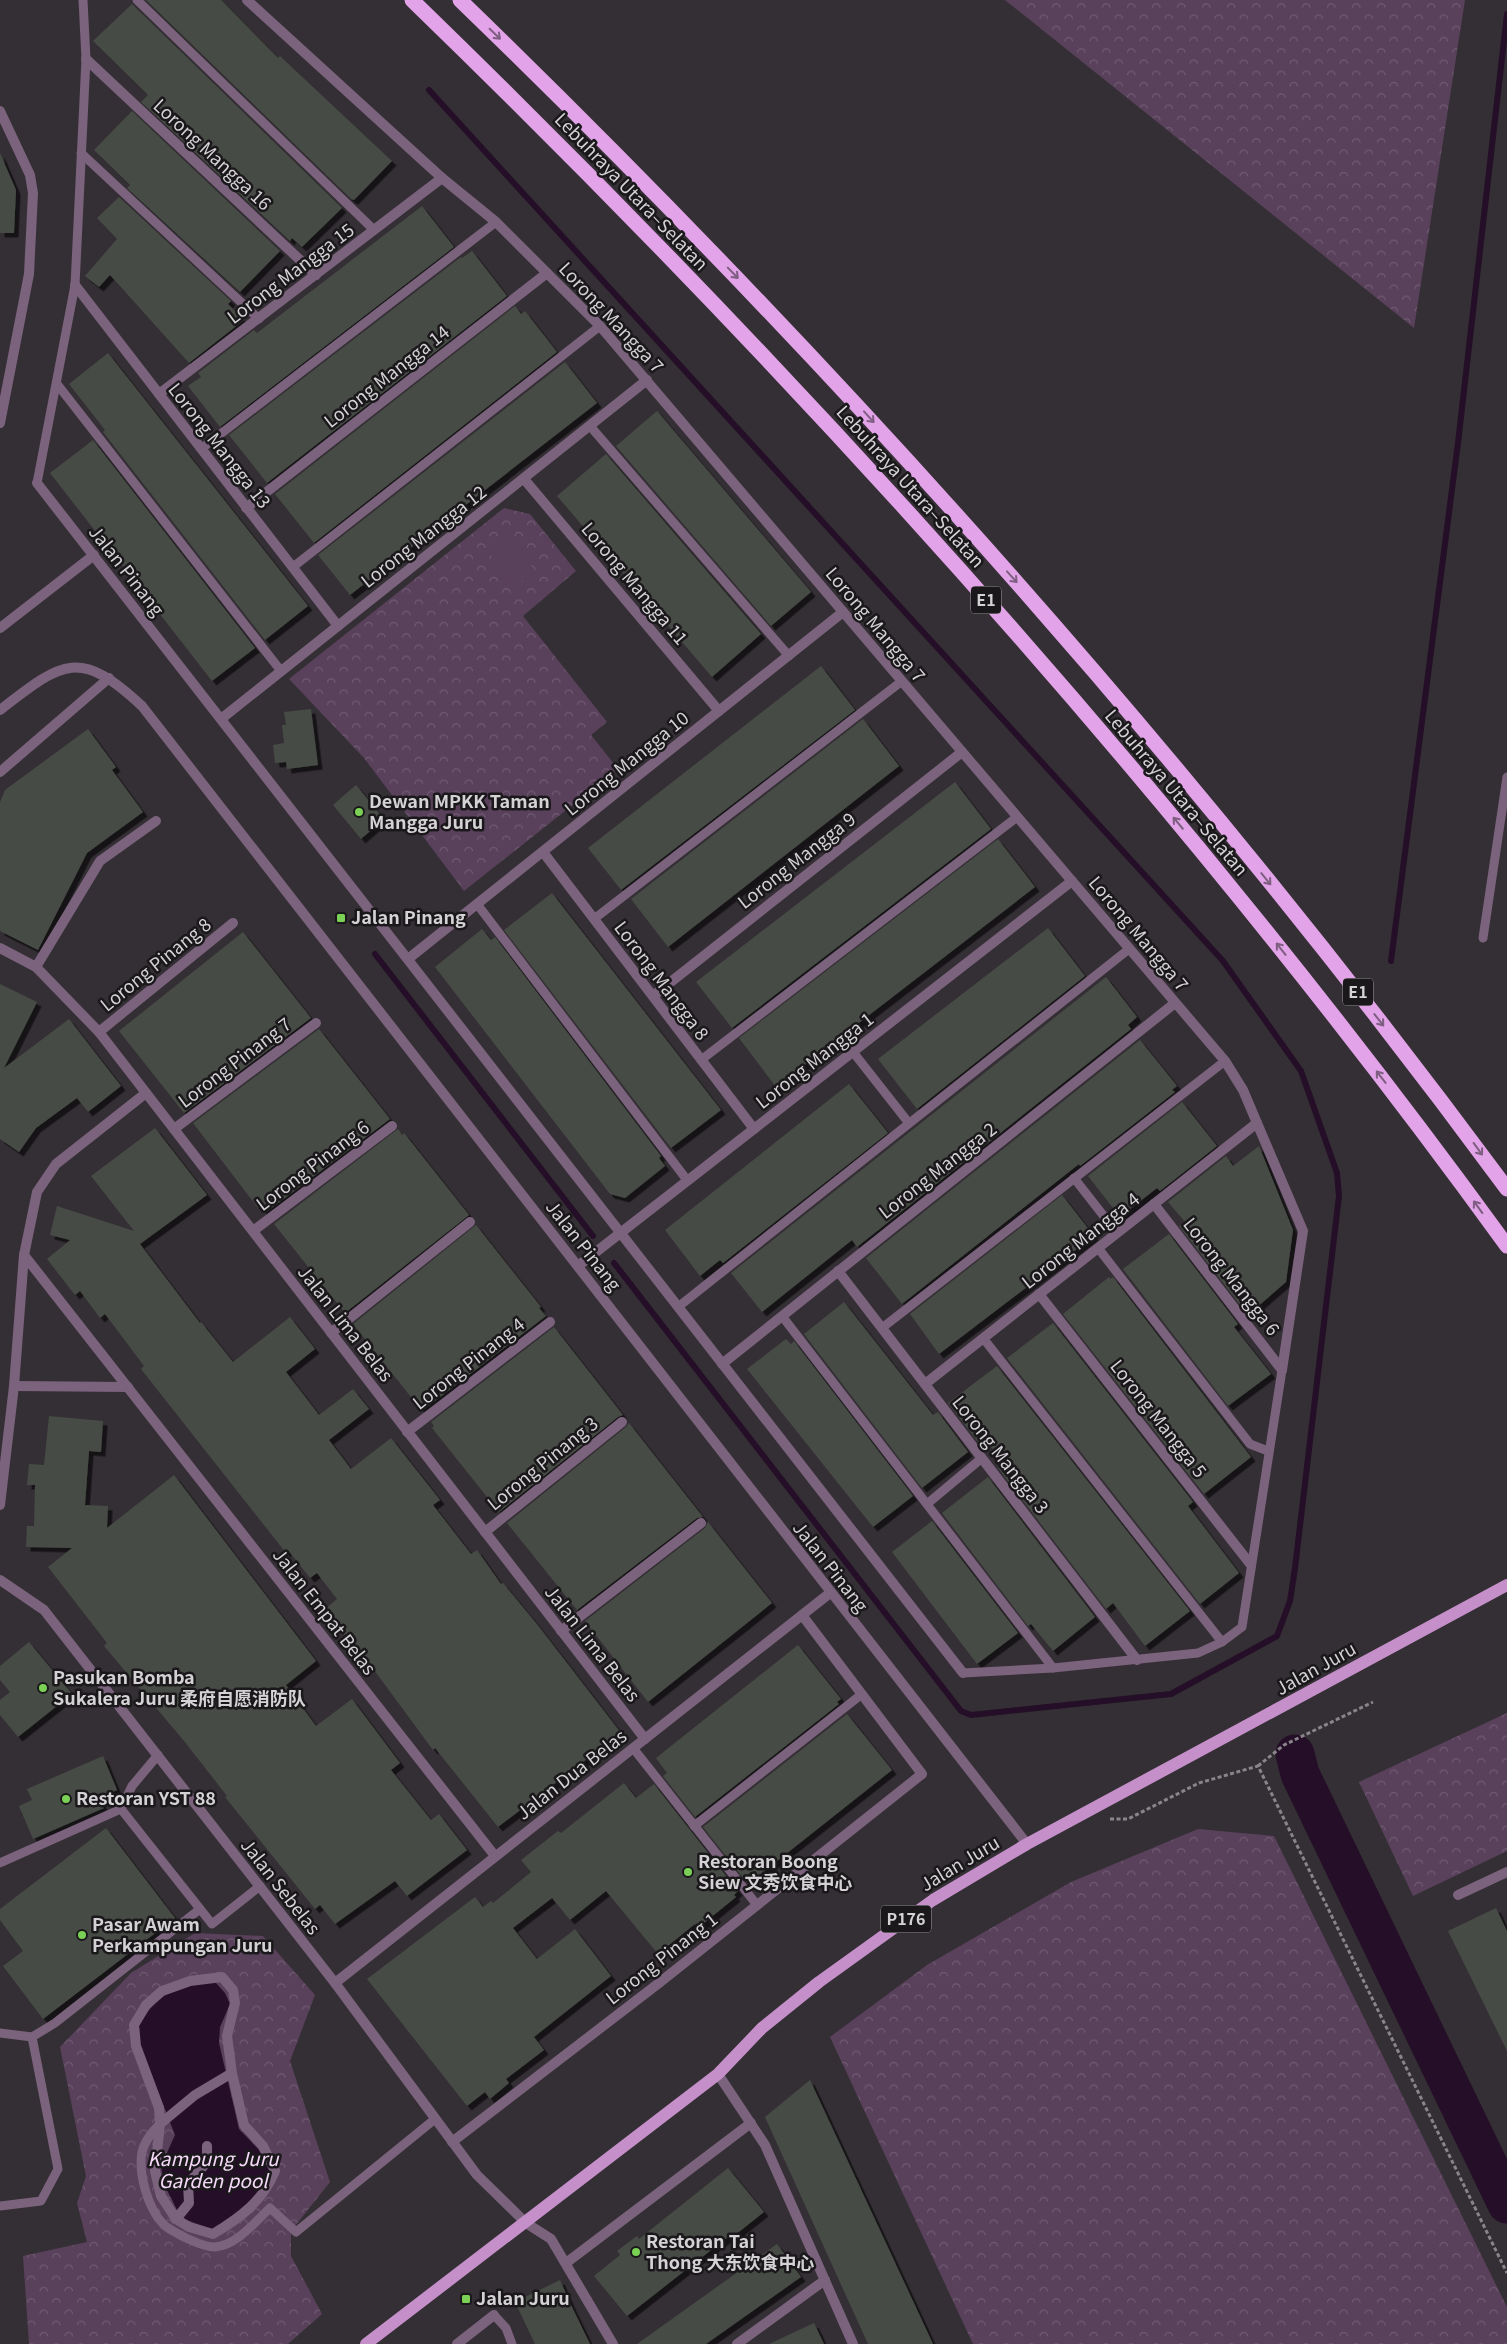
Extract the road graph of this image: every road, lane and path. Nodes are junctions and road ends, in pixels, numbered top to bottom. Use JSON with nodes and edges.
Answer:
{"nodes":[{"id":1,"x":83,"y":0,"type":"edge"},
{"id":2,"x":137,"y":0,"type":"edge"},
{"id":3,"x":248,"y":0,"type":"edge"},
{"id":4,"x":412,"y":0,"type":"edge"},
{"id":5,"x":460,"y":0,"type":"edge"},
{"id":6,"x":86,"y":59,"type":"junction"},
{"id":7,"x":0,"y":110,"type":"edge"},
{"id":8,"x":81,"y":153,"type":"junction"},
{"id":9,"x":442,"y":178,"type":"junction"},
{"id":10,"x":496,"y":222,"type":"junction"},
{"id":11,"x":374,"y":230,"type":"junction"},
{"id":12,"x":547,"y":273,"type":"junction"},
{"id":13,"x":316,"y":275,"type":"junction"},
{"id":14,"x":75,"y":285,"type":"junction"},
{"id":15,"x":259,"y":318,"type":"junction"},
{"id":16,"x":600,"y":326,"type":"junction"},
{"id":17,"x":648,"y":380,"type":"junction"},
{"id":18,"x":0,"y":384,"type":"edge"},
{"id":19,"x":57,"y":384,"type":"junction"},
{"id":20,"x":159,"y":394,"type":"junction"},
{"id":21,"x":5,"y":396,"type":"junction"},
{"id":22,"x":0,"y":423,"type":"edge"},
{"id":23,"x":590,"y":426,"type":"junction"},
{"id":24,"x":201,"y":449,"type":"junction"},
{"id":25,"x":524,"y":478,"type":"junction"},
{"id":26,"x":37,"y":483,"type":"joint"},
{"id":27,"x":246,"y":508,"type":"junction"},
{"id":28,"x":94,"y":555,"type":"junction"},
{"id":29,"x":292,"y":567,"type":"junction"},
{"id":30,"x":843,"y":612,"type":"junction"},
{"id":31,"x":1,"y":626,"type":"edge"},
{"id":32,"x":338,"y":626,"type":"junction"},
{"id":33,"x":789,"y":656,"type":"junction"},
{"id":34,"x":281,"y":671,"type":"junction"},
{"id":35,"x":109,"y":678,"type":"junction"},
{"id":36,"x":902,"y":681,"type":"junction"},
{"id":37,"x":0,"y":710,"type":"edge"},
{"id":38,"x":719,"y":711,"type":"junction"},
{"id":39,"x":221,"y":719,"type":"junction"},
{"id":40,"x":962,"y":752,"type":"junction"},
{"id":41,"x":0,"y":772,"type":"edge"},
{"id":42,"x":1507,"y":777,"type":"edge"},
{"id":43,"x":1016,"y":816,"type":"junction"},
{"id":44,"x":156,"y":822,"type":"dead end"},
{"id":45,"x":542,"y":852,"type":"junction"},
{"id":46,"x":1072,"y":881,"type":"junction"},
{"id":47,"x":477,"y":904,"type":"junction"},
{"id":48,"x":594,"y":918,"type":"junction"},
{"id":49,"x":233,"y":923,"type":"dead end"},
{"id":50,"x":1483,"y":938,"type":"dead end"},
{"id":51,"x":0,"y":948,"type":"edge"},
{"id":52,"x":1129,"y":949,"type":"junction"},
{"id":53,"x":408,"y":959,"type":"junction"},
{"id":54,"x":36,"y":967,"type":"junction"},
{"id":55,"x":653,"y":996,"type":"junction"},
{"id":56,"x":1175,"y":1003,"type":"junction"},
{"id":57,"x":316,"y":1023,"type":"dead end"},
{"id":58,"x":100,"y":1032,"type":"junction"},
{"id":59,"x":853,"y":1052,"type":"junction"},
{"id":60,"x":701,"y":1060,"type":"junction"},
{"id":61,"x":1224,"y":1061,"type":"junction"},
{"id":62,"x":146,"y":1093,"type":"junction"},
{"id":63,"x":908,"y":1122,"type":"junction"},
{"id":64,"x":1257,"y":1123,"type":"junction"},
{"id":65,"x":392,"y":1126,"type":"dead end"},
{"id":66,"x":174,"y":1129,"type":"junction"},
{"id":67,"x":754,"y":1129,"type":"junction"},
{"id":68,"x":1074,"y":1178,"type":"junction"},
{"id":69,"x":687,"y":1180,"type":"junction"},
{"id":70,"x":1507,"y":1188,"type":"edge"},
{"id":71,"x":1154,"y":1204,"type":"junction"},
{"id":72,"x":470,"y":1222,"type":"dead end"},
{"id":73,"x":253,"y":1231,"type":"junction"},
{"id":74,"x":621,"y":1233,"type":"junction"},
{"id":75,"x":1117,"y":1233,"type":"junction"},
{"id":76,"x":1507,"y":1246,"type":"edge"},
{"id":77,"x":1098,"y":1248,"type":"junction"},
{"id":78,"x":24,"y":1255,"type":"junction"},
{"id":79,"x":578,"y":1266,"type":"junction"},
{"id":80,"x":838,"y":1271,"type":"junction"},
{"id":81,"x":1039,"y":1294,"type":"junction"},
{"id":82,"x":678,"y":1307,"type":"junction"},
{"id":83,"x":782,"y":1316,"type":"junction"},
{"id":84,"x":550,"y":1322,"type":"dead end"},
{"id":85,"x":882,"y":1328,"type":"junction"},
{"id":86,"x":331,"y":1333,"type":"junction"},
{"id":87,"x":983,"y":1338,"type":"junction"},
{"id":88,"x":722,"y":1364,"type":"junction"},
{"id":89,"x":1282,"y":1370,"type":"junction"},
{"id":90,"x":925,"y":1384,"type":"junction"},
{"id":91,"x":14,"y":1386,"type":"junction"},
{"id":92,"x":128,"y":1387,"type":"junction"},
{"id":93,"x":622,"y":1422,"type":"dead end"},
{"id":94,"x":408,"y":1432,"type":"junction"},
{"id":95,"x":1268,"y":1451,"type":"junction"},
{"id":96,"x":982,"y":1458,"type":"junction"},
{"id":97,"x":927,"y":1504,"type":"junction"},
{"id":98,"x":0,"y":1505,"type":"edge"},
{"id":99,"x":702,"y":1523,"type":"dead end"},
{"id":100,"x":485,"y":1532,"type":"junction"},
{"id":101,"x":1251,"y":1565,"type":"junction"},
{"id":102,"x":0,"y":1580,"type":"edge"},
{"id":103,"x":1507,"y":1585,"type":"edge"},
{"id":104,"x":830,"y":1593,"type":"junction"},
{"id":105,"x":802,"y":1615,"type":"junction"},
{"id":106,"x":561,"y":1631,"type":"junction"},
{"id":107,"x":1222,"y":1642,"type":"junction"},
{"id":108,"x":1137,"y":1660,"type":"junction"},
{"id":109,"x":1053,"y":1668,"type":"junction"},
{"id":110,"x":963,"y":1673,"type":"joint"},
{"id":111,"x":862,"y":1694,"type":"junction"},
{"id":112,"x":1373,"y":1702,"type":"dead end"},
{"id":113,"x":645,"y":1739,"type":"junction"},
{"id":114,"x":633,"y":1748,"type":"junction"},
{"id":115,"x":158,"y":1755,"type":"junction"},
{"id":116,"x":1258,"y":1766,"type":"junction"},
{"id":117,"x":121,"y":1809,"type":"junction"},
{"id":118,"x":1077,"y":1818,"type":"junction"},
{"id":119,"x":694,"y":1826,"type":"junction"},
{"id":120,"x":1027,"y":1844,"type":"junction"},
{"id":121,"x":495,"y":1856,"type":"junction"},
{"id":122,"x":0,"y":1863,"type":"edge"},
{"id":123,"x":1507,"y":1872,"type":"edge"},
{"id":124,"x":260,"y":1886,"type":"junction"},
{"id":125,"x":1458,"y":1895,"type":"dead end"},
{"id":126,"x":757,"y":1905,"type":"junction"},
{"id":127,"x":200,"y":1908,"type":"junction"},
{"id":128,"x":335,"y":1983,"type":"junction"},
{"id":129,"x":0,"y":2033,"type":"edge"},
{"id":130,"x":32,"y":2037,"type":"junction"},
{"id":131,"x":232,"y":2073,"type":"junction"},
{"id":132,"x":718,"y":2074,"type":"junction"},
{"id":133,"x":435,"y":2119,"type":"junction"},
{"id":134,"x":160,"y":2124,"type":"junction"},
{"id":135,"x":751,"y":2124,"type":"junction"},
{"id":136,"x":452,"y":2142,"type":"junction"},
{"id":137,"x":207,"y":2146,"type":"dead end"},
{"id":138,"x":0,"y":2206,"type":"edge"},
{"id":139,"x":176,"y":2219,"type":"junction"},
{"id":140,"x":526,"y":2223,"type":"junction"},
{"id":141,"x":566,"y":2263,"type":"junction"},
{"id":142,"x":1507,"y":2273,"type":"edge"},
{"id":143,"x":825,"y":2280,"type":"junction"},
{"id":144,"x":494,"y":2315,"type":"joint"},
{"id":145,"x":366,"y":2344,"type":"edge"},
{"id":146,"x":456,"y":2344,"type":"edge"},
{"id":147,"x":512,"y":2344,"type":"edge"},
{"id":148,"x":613,"y":2344,"type":"edge"},
{"id":149,"x":737,"y":2344,"type":"edge"},
{"id":150,"x":853,"y":2344,"type":"edge"}],
"edges":[{"from":1,"to":6,"type":"lane"},
{"from":2,"to":11,"type":"lane"},
{"from":3,"to":9,"type":"street","name":"Lorong Mangga 7"},
{"from":76,"to":4,"type":"highway","name":"Lebuhraya Utara–Selatan","number":"E1","one_way":true},
{"from":5,"to":70,"type":"highway","name":"Lebuhraya Utara–Selatan","number":"E1","one_way":true},
{"from":6,"to":8,"type":"lane"},
{"from":6,"to":13,"type":"street","name":"Lorong Mangga 16"},
{"from":7,"to":21,"type":"street"},
{"from":8,"to":14,"type":"lane"},
{"from":8,"to":15,"type":"lane"},
{"from":9,"to":10,"type":"street","name":"Lorong Mangga 7"},
{"from":9,"to":11,"type":"street","name":"Lorong Mangga 15"},
{"from":10,"to":12,"type":"street","name":"Lorong Mangga 7"},
{"from":10,"to":24,"type":"lane"},
{"from":11,"to":13,"type":"street","name":"Lorong Mangga 15"},
{"from":12,"to":16,"type":"street","name":"Lorong Mangga 7"},
{"from":12,"to":27,"type":"street","name":"Lorong Mangga 14"},
{"from":13,"to":15,"type":"street","name":"Lorong Mangga 15"},
{"from":14,"to":19,"type":"lane"},
{"from":14,"to":20,"type":"street","name":"Lorong Mangga 13"},
{"from":15,"to":20,"type":"street","name":"Lorong Mangga 15"},
{"from":16,"to":17,"type":"street","name":"Lorong Mangga 7"},
{"from":16,"to":29,"type":"lane"},
{"from":17,"to":23,"type":"street","name":"Lorong Mangga 12"},
{"from":17,"to":30,"type":"street","name":"Lorong Mangga 7"},
{"from":18,"to":21,"type":"street"},
{"from":19,"to":26,"type":"lane"},
{"from":19,"to":34,"type":"lane"},
{"from":20,"to":24,"type":"street","name":"Lorong Mangga 13"},
{"from":21,"to":22,"type":"street"},
{"from":23,"to":25,"type":"street","name":"Lorong Mangga 12"},
{"from":23,"to":33,"type":"lane"},
{"from":24,"to":27,"type":"street","name":"Lorong Mangga 13"},
{"from":25,"to":32,"type":"street","name":"Lorong Mangga 12"},
{"from":25,"to":38,"type":"street","name":"Lorong Mangga 11"},
{"from":26,"to":28,"type":"street","name":"Jalan Pinang"},
{"from":27,"to":29,"type":"street","name":"Lorong Mangga 13"},
{"from":28,"to":31,"type":"street"},
{"from":28,"to":39,"type":"street","name":"Jalan Pinang"},
{"from":29,"to":32,"type":"street","name":"Lorong Mangga 13"},
{"from":30,"to":33,"type":"street","name":"Lorong Mangga 10"},
{"from":30,"to":36,"type":"street","name":"Lorong Mangga 7"},
{"from":32,"to":34,"type":"street","name":"Lorong Mangga 12"},
{"from":33,"to":38,"type":"street","name":"Lorong Mangga 10"},
{"from":34,"to":39,"type":"street","name":"Lorong Mangga 12"},
{"from":35,"to":37,"type":"street","name":"Jalan Pinang"},
{"from":35,"to":41,"type":"street"},
{"from":35,"to":79,"type":"street","name":"Jalan Pinang"},
{"from":36,"to":40,"type":"street","name":"Lorong Mangga 7"},
{"from":36,"to":48,"type":"lane"},
{"from":38,"to":45,"type":"street","name":"Lorong Mangga 10"},
{"from":39,"to":53,"type":"street","name":"Jalan Pinang"},
{"from":40,"to":43,"type":"street","name":"Lorong Mangga 7"},
{"from":40,"to":55,"type":"street","name":"Lorong Mangga 9"},
{"from":42,"to":50,"type":"lane"},
{"from":43,"to":46,"type":"street","name":"Lorong Mangga 7"},
{"from":43,"to":60,"type":"lane"},
{"from":44,"to":54,"type":"street"},
{"from":45,"to":47,"type":"street","name":"Lorong Mangga 10"},
{"from":45,"to":48,"type":"street","name":"Lorong Mangga 8"},
{"from":46,"to":52,"type":"street","name":"Lorong Mangga 7"},
{"from":46,"to":59,"type":"street","name":"Lorong Mangga 1"},
{"from":47,"to":53,"type":"street","name":"Lorong Mangga 10"},
{"from":47,"to":69,"type":"lane"},
{"from":48,"to":55,"type":"street","name":"Lorong Mangga 8"},
{"from":49,"to":58,"type":"street","name":"Lorong Pinang 8"},
{"from":51,"to":54,"type":"street","name":"Jalan Lima Belas"},
{"from":52,"to":56,"type":"street","name":"Lorong Mangga 7"},
{"from":52,"to":63,"type":"lane"},
{"from":53,"to":74,"type":"street","name":"Jalan Pinang"},
{"from":54,"to":58,"type":"street","name":"Jalan Lima Belas"},
{"from":55,"to":60,"type":"street","name":"Lorong Mangga 8"},
{"from":56,"to":61,"type":"street","name":"Lorong Mangga 7"},
{"from":56,"to":80,"type":"street","name":"Lorong Mangga 2"},
{"from":57,"to":66,"type":"street","name":"Lorong Pinang 7"},
{"from":58,"to":62,"type":"street","name":"Jalan Lima Belas"},
{"from":59,"to":63,"type":"lane"},
{"from":59,"to":67,"type":"street","name":"Lorong Mangga 1"},
{"from":60,"to":67,"type":"street","name":"Lorong Mangga 8"},
{"from":61,"to":64,"type":"street","name":"Lorong Mangga 7"},
{"from":61,"to":68,"type":"lane"},
{"from":62,"to":66,"type":"street","name":"Jalan Lima Belas"},
{"from":62,"to":78,"type":"street"},
{"from":63,"to":82,"type":"lane"},
{"from":64,"to":71,"type":"street","name":"Lorong Mangga 4"},
{"from":64,"to":89,"type":"street","name":"Lorong Mangga 7"},
{"from":65,"to":73,"type":"street","name":"Lorong Pinang 6"},
{"from":66,"to":73,"type":"street","name":"Jalan Lima Belas"},
{"from":67,"to":69,"type":"street","name":"Lorong Mangga 1"},
{"from":68,"to":75,"type":"lane"},
{"from":68,"to":85,"type":"lane"},
{"from":69,"to":74,"type":"street","name":"Lorong Mangga 1"},
{"from":71,"to":75,"type":"street","name":"Lorong Mangga 4"},
{"from":71,"to":89,"type":"street","name":"Lorong Mangga 6"},
{"from":72,"to":86,"type":"street"},
{"from":73,"to":86,"type":"street","name":"Jalan Lima Belas"},
{"from":74,"to":79,"type":"street","name":"Lorong Mangga 1"},
{"from":74,"to":82,"type":"street","name":"Jalan Pinang"},
{"from":75,"to":77,"type":"street","name":"Lorong Mangga 4"},
{"from":77,"to":81,"type":"street","name":"Lorong Mangga 4"},
{"from":77,"to":95,"type":"lane"},
{"from":78,"to":91,"type":"street"},
{"from":78,"to":92,"type":"street","name":"Jalan Empat Belas"},
{"from":79,"to":104,"type":"street","name":"Jalan Pinang"},
{"from":80,"to":83,"type":"street","name":"Lorong Mangga 2"},
{"from":80,"to":85,"type":"street","name":"Lorong Mangga 3"},
{"from":81,"to":87,"type":"street","name":"Lorong Mangga 4"},
{"from":81,"to":101,"type":"street","name":"Lorong Mangga 5"},
{"from":82,"to":88,"type":"street","name":"Jalan Pinang"},
{"from":83,"to":88,"type":"street","name":"Lorong Mangga 2"},
{"from":83,"to":97,"type":"lane"},
{"from":84,"to":94,"type":"street","name":"Lorong Pinang 4"},
{"from":85,"to":90,"type":"street","name":"Lorong Mangga 3"},
{"from":86,"to":94,"type":"street","name":"Jalan Lima Belas"},
{"from":87,"to":90,"type":"street","name":"Lorong Mangga 4"},
{"from":87,"to":107,"type":"lane"},
{"from":88,"to":110,"type":"street","name":"Jalan Pinang"},
{"from":89,"to":95,"type":"lane"},
{"from":90,"to":96,"type":"street","name":"Lorong Mangga 3"},
{"from":91,"to":92,"type":"street"},
{"from":91,"to":98,"type":"street"},
{"from":92,"to":121,"type":"street","name":"Jalan Empat Belas"},
{"from":93,"to":100,"type":"street","name":"Lorong Pinang 3"},
{"from":94,"to":100,"type":"street","name":"Jalan Lima Belas"},
{"from":95,"to":101,"type":"lane"},
{"from":96,"to":97,"type":"lane"},
{"from":96,"to":108,"type":"street","name":"Lorong Mangga 3"},
{"from":97,"to":109,"type":"lane"},
{"from":99,"to":106,"type":"street"},
{"from":100,"to":106,"type":"street","name":"Jalan Lima Belas"},
{"from":101,"to":107,"type":"lane"},
{"from":102,"to":115,"type":"street","name":"Jalan Sebelas"},
{"from":103,"to":118,"type":"main road","name":"Jalan Juru","number":"P176"},
{"from":104,"to":105,"type":"street","name":"Jalan Dua Belas"},
{"from":104,"to":120,"type":"street","name":"Jalan Pinang"},
{"from":105,"to":111,"type":"street","name":"Lorong Pinang 1"},
{"from":105,"to":113,"type":"street","name":"Jalan Dua Belas"},
{"from":106,"to":113,"type":"street","name":"Jalan Lima Belas"},
{"from":107,"to":108,"type":"lane"},
{"from":108,"to":109,"type":"lane"},
{"from":109,"to":110,"type":"lane"},
{"from":111,"to":119,"type":"lane"},
{"from":111,"to":126,"type":"street","name":"Lorong Pinang 1"},
{"from":112,"to":116,"type":"path"},
{"from":113,"to":114,"type":"street","name":"Jalan Dua Belas"},
{"from":114,"to":119,"type":"lane"},
{"from":114,"to":121,"type":"street","name":"Jalan Dua Belas"},
{"from":115,"to":117,"type":"lane"},
{"from":115,"to":124,"type":"street","name":"Jalan Sebelas"},
{"from":116,"to":118,"type":"path"},
{"from":116,"to":142,"type":"path"},
{"from":117,"to":122,"type":"lane"},
{"from":117,"to":127,"type":"lane"},
{"from":118,"to":120,"type":"main road","name":"Jalan Juru","number":"P176"},
{"from":119,"to":126,"type":"lane"},
{"from":120,"to":132,"type":"main road","name":"Jalan Juru","number":"P176"},
{"from":121,"to":128,"type":"street","name":"Jalan Dua Belas"},
{"from":123,"to":125,"type":"street"},
{"from":124,"to":127,"type":"lane"},
{"from":124,"to":128,"type":"street","name":"Jalan Sebelas"},
{"from":126,"to":136,"type":"street","name":"Lorong Pinang 1"},
{"from":127,"to":130,"type":"lane"},
{"from":128,"to":133,"type":"street","name":"Jalan Sebelas"},
{"from":129,"to":130,"type":"lane"},
{"from":130,"to":138,"type":"lane"},
{"from":131,"to":134,"type":"street"},
{"from":131,"to":134,"type":"street"},
{"from":131,"to":139,"type":"street"},
{"from":132,"to":135,"type":"street"},
{"from":132,"to":140,"type":"main road","name":"Jalan Juru","number":"P176"},
{"from":133,"to":134,"type":"lane"},
{"from":133,"to":136,"type":"street","name":"Jalan Sebelas"},
{"from":134,"to":139,"type":"street"},
{"from":135,"to":141,"type":"street"},
{"from":135,"to":143,"type":"street"},
{"from":136,"to":140,"type":"street","name":"Jalan Sebelas"},
{"from":137,"to":139,"type":"street"},
{"from":140,"to":141,"type":"street","name":"Jalan Sebelas"},
{"from":140,"to":145,"type":"main road","name":"Jalan Juru","number":"P176"},
{"from":141,"to":148,"type":"street","name":"Jalan Sebelas"},
{"from":143,"to":149,"type":"street"},
{"from":143,"to":150,"type":"street"},
{"from":144,"to":146,"type":"street"},
{"from":144,"to":147,"type":"lane"}]}
